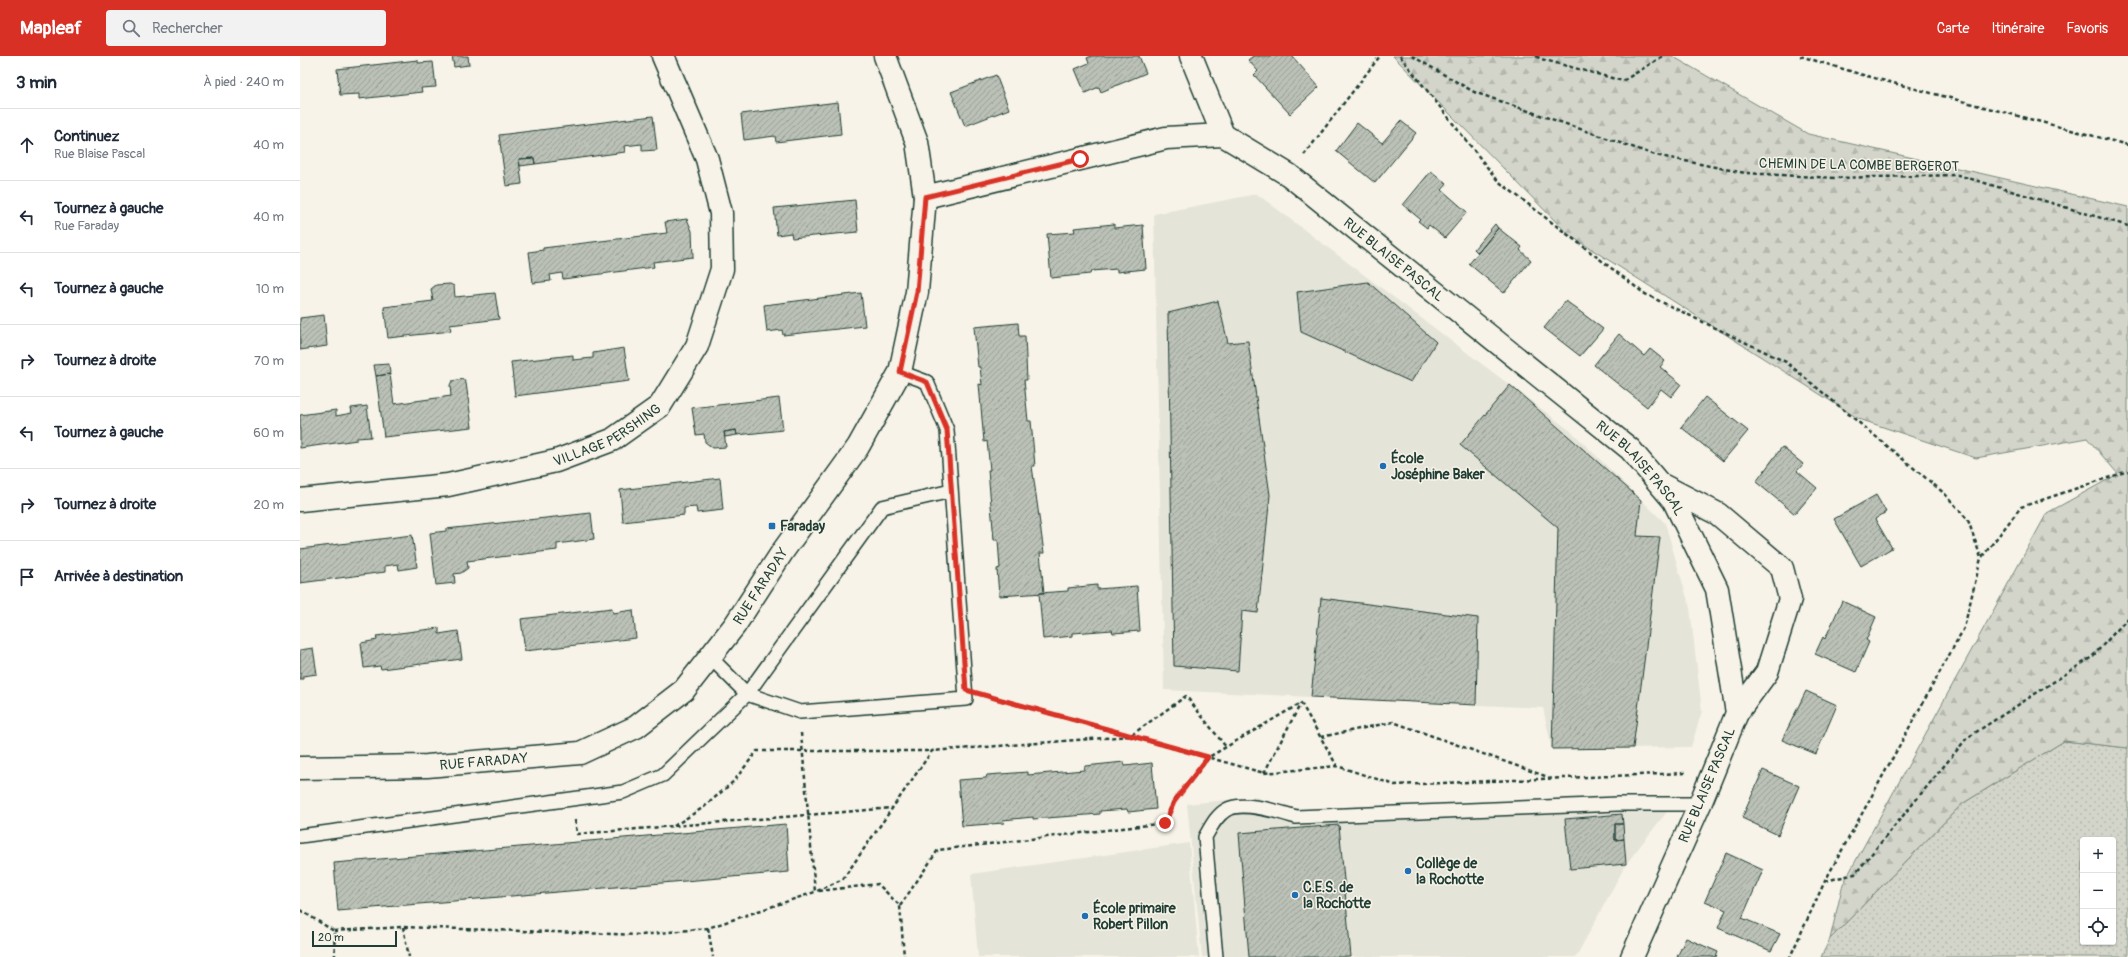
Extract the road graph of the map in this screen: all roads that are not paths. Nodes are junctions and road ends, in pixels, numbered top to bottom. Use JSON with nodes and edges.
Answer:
{"nodes":[{"id":1,"x":663,"y":56,"type":"edge"},
{"id":2,"x":885,"y":56,"type":"edge"},
{"id":3,"x":1191,"y":56,"type":"edge"},
{"id":4,"x":1223,"y":135,"type":"junction"},
{"id":5,"x":925,"y":197,"type":"junction"},
{"id":6,"x":900,"y":372,"type":"junction"},
{"id":7,"x":1659,"y":483,"type":"junction"},
{"id":8,"x":952,"y":491,"type":"junction"},
{"id":9,"x":300,"y":500,"type":"edge"},
{"id":10,"x":710,"y":657,"type":"junction"},
{"id":11,"x":746,"y":694,"type":"junction"},
{"id":12,"x":1737,"y":713,"type":"junction"},
{"id":13,"x":300,"y":768,"type":"edge"},
{"id":14,"x":1700,"y":804,"type":"junction"},
{"id":15,"x":300,"y":836,"type":"edge"},
{"id":16,"x":1216,"y":957,"type":"edge"},
{"id":17,"x":1632,"y":957,"type":"edge"}],
"edges":[{"from":1,"to":9,"type":"street","name":"VILLAGE PERSHING"},
{"from":2,"to":5,"type":"street","name":"RUE FARADAY"},
{"from":3,"to":4,"type":"street"},
{"from":4,"to":5,"type":"street"},
{"from":4,"to":7,"type":"street","name":"RUE BLAISE PASCAL"},
{"from":5,"to":6,"type":"street","name":"RUE FARADAY"},
{"from":6,"to":8,"type":"lane"},
{"from":6,"to":10,"type":"street","name":"RUE FARADAY"},
{"from":7,"to":12,"type":"street","name":"RUE BLAISE PASCAL"},
{"from":7,"to":12,"type":"street"},
{"from":8,"to":11,"type":"lane"},
{"from":8,"to":11,"type":"lane"},
{"from":10,"to":11,"type":"lane"},
{"from":10,"to":13,"type":"street","name":"RUE FARADAY"},
{"from":11,"to":15,"type":"lane"},
{"from":12,"to":14,"type":"street","name":"RUE BLAISE PASCAL"},
{"from":14,"to":16,"type":"lane"},
{"from":14,"to":17,"type":"street","name":"RUE BLAISE PASCAL"}]}
